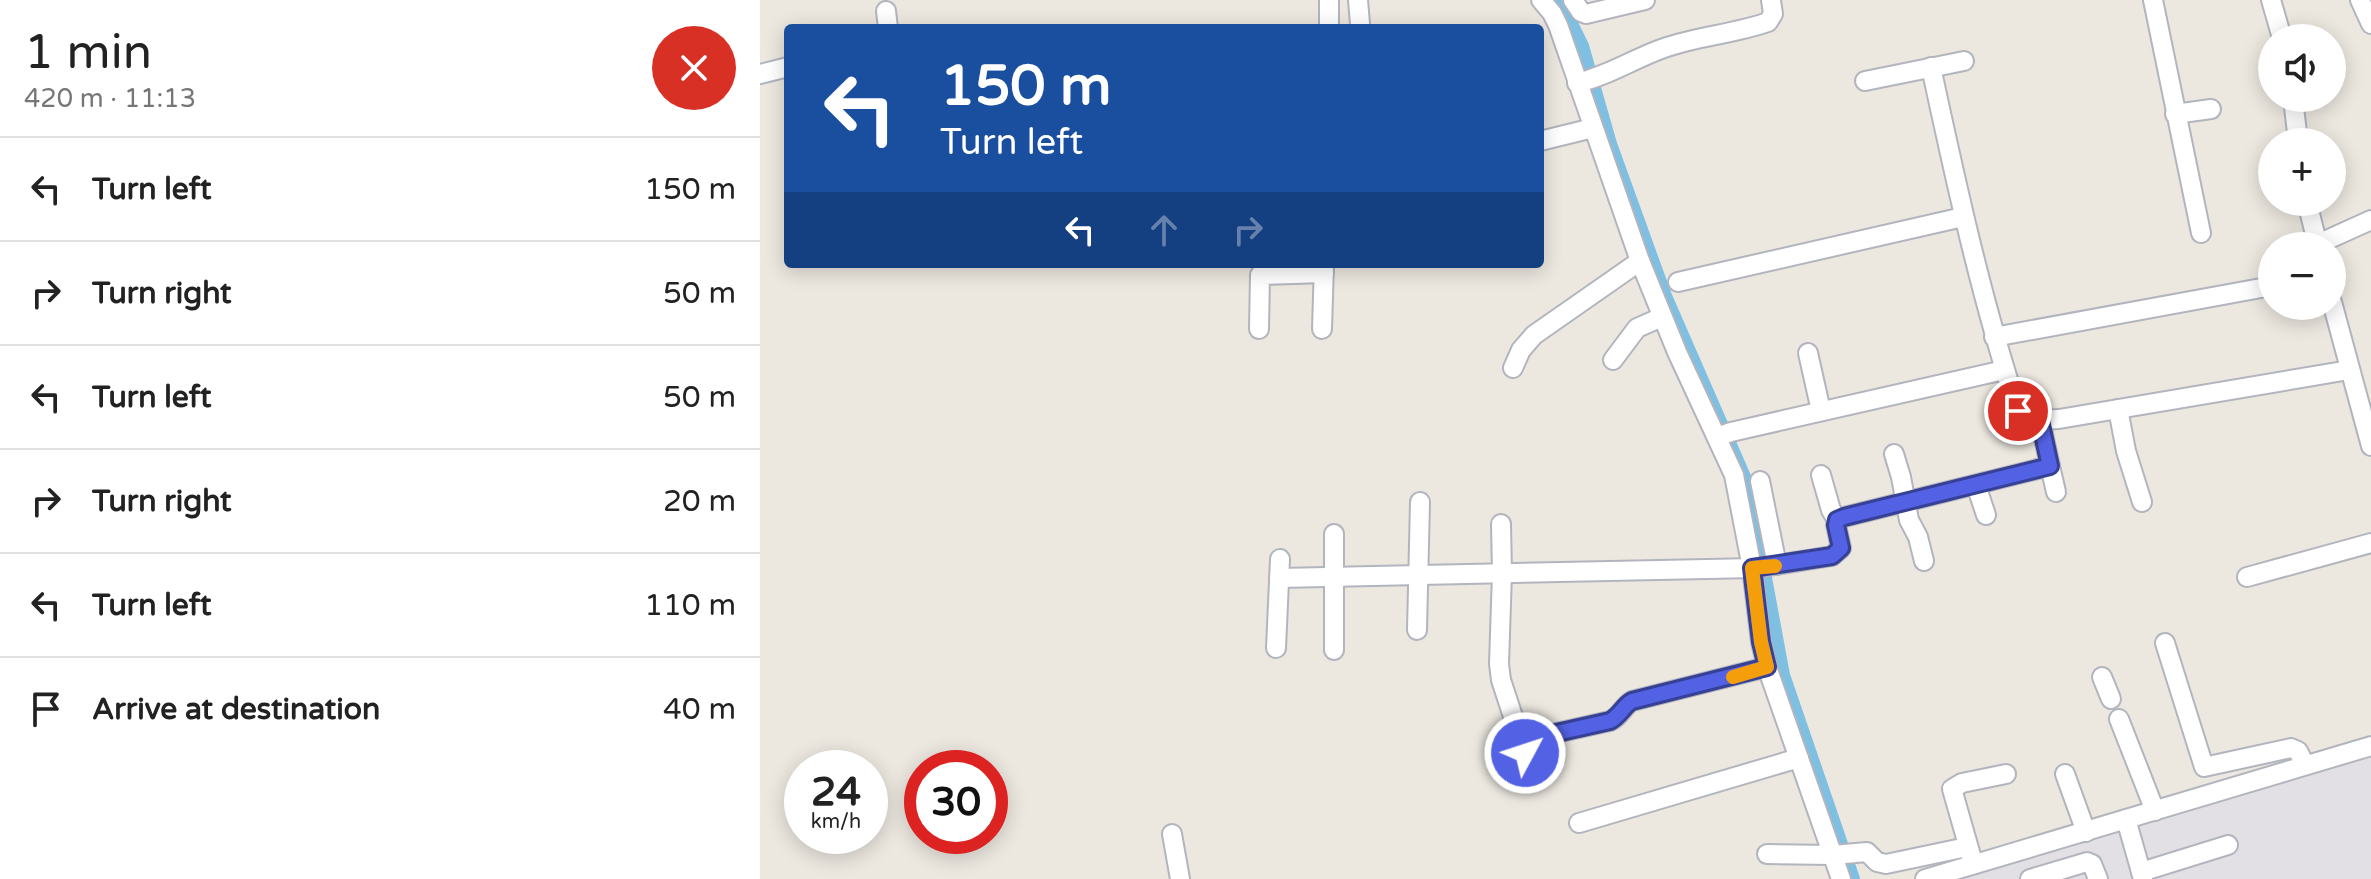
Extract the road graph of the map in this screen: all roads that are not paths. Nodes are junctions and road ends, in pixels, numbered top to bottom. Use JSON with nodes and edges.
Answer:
{"nodes":[{"id":1,"x":1329,"y":0,"type":"edge"},
{"id":2,"x":1358,"y":0,"type":"edge"},
{"id":3,"x":1541,"y":0,"type":"edge"},
{"id":4,"x":1573,"y":0,"type":"edge"},
{"id":5,"x":1645,"y":0,"type":"edge"},
{"id":6,"x":1771,"y":0,"type":"edge"},
{"id":7,"x":2153,"y":0,"type":"edge"},
{"id":8,"x":2271,"y":0,"type":"edge"},
{"id":9,"x":2360,"y":0,"type":"edge"},
{"id":10,"x":2371,"y":22,"type":"edge"},
{"id":11,"x":1329,"y":24,"type":"edge"},
{"id":12,"x":1360,"y":24,"type":"dead end"},
{"id":13,"x":2278,"y":24,"type":"edge"},
{"id":14,"x":1964,"y":61,"type":"dead end"},
{"id":15,"x":1931,"y":67,"type":"junction"},
{"id":16,"x":784,"y":68,"type":"edge"},
{"id":17,"x":760,"y":74,"type":"edge"},
{"id":18,"x":1586,"y":81,"type":"junction"},
{"id":19,"x":1865,"y":81,"type":"dead end"},
{"id":20,"x":2211,"y":109,"type":"dead end"},
{"id":21,"x":2175,"y":114,"type":"junction"},
{"id":22,"x":1593,"y":128,"type":"junction"},
{"id":23,"x":1544,"y":140,"type":"edge"},
{"id":24,"x":1963,"y":217,"type":"junction"},
{"id":25,"x":2371,"y":220,"type":"edge"},
{"id":26,"x":2346,"y":232,"type":"edge"},
{"id":27,"x":2201,"y":233,"type":"dead end"},
{"id":28,"x":1640,"y":261,"type":"junction"},
{"id":29,"x":1324,"y":268,"type":"edge"},
{"id":30,"x":1678,"y":282,"type":"dead end"},
{"id":31,"x":2258,"y":289,"type":"edge"},
{"id":32,"x":1662,"y":317,"type":"junction"},
{"id":33,"x":2336,"y":320,"type":"edge"},
{"id":34,"x":1259,"y":329,"type":"dead end"},
{"id":35,"x":1322,"y":329,"type":"dead end"},
{"id":36,"x":1994,"y":337,"type":"junction"},
{"id":37,"x":1808,"y":353,"type":"dead end"},
{"id":38,"x":1613,"y":360,"type":"dead end"},
{"id":39,"x":1513,"y":368,"type":"dead end"},
{"id":40,"x":2004,"y":370,"type":"junction"},
{"id":41,"x":2349,"y":370,"type":"junction"},
{"id":42,"x":2118,"y":409,"type":"junction"},
{"id":43,"x":1821,"y":411,"type":"junction"},
{"id":44,"x":2040,"y":420,"type":"junction"},
{"id":45,"x":1723,"y":435,"type":"junction"},
{"id":46,"x":2371,"y":446,"type":"edge"},
{"id":47,"x":1894,"y":454,"type":"dead end"},
{"id":48,"x":2050,"y":466,"type":"junction"},
{"id":49,"x":1821,"y":475,"type":"dead end"},
{"id":50,"x":1760,"y":481,"type":"dead end"},
{"id":51,"x":1976,"y":485,"type":"junction"},
{"id":52,"x":2056,"y":492,"type":"dead end"},
{"id":53,"x":1420,"y":502,"type":"dead end"},
{"id":54,"x":2142,"y":502,"type":"dead end"},
{"id":55,"x":1904,"y":503,"type":"junction"},
{"id":56,"x":1986,"y":515,"type":"dead end"},
{"id":57,"x":1837,"y":520,"type":"junction"},
{"id":58,"x":1501,"y":524,"type":"dead end"},
{"id":59,"x":1334,"y":534,"type":"dead end"},
{"id":60,"x":2371,"y":543,"type":"edge"},
{"id":61,"x":1280,"y":559,"type":"dead end"},
{"id":62,"x":1924,"y":561,"type":"dead end"},
{"id":63,"x":1764,"y":567,"type":"junction"},
{"id":64,"x":1502,"y":573,"type":"junction"},
{"id":65,"x":1418,"y":575,"type":"junction"},
{"id":66,"x":1334,"y":577,"type":"junction"},
{"id":67,"x":2247,"y":577,"type":"dead end"},
{"id":68,"x":1279,"y":578,"type":"junction"},
{"id":69,"x":1417,"y":630,"type":"dead end"},
{"id":70,"x":2165,"y":643,"type":"dead end"},
{"id":71,"x":1276,"y":648,"type":"dead end"},
{"id":72,"x":1334,"y":650,"type":"dead end"},
{"id":73,"x":1767,"y":667,"type":"junction"},
{"id":74,"x":2102,"y":677,"type":"dead end"},
{"id":75,"x":2111,"y":699,"type":"dead end"},
{"id":76,"x":2119,"y":719,"type":"dead end"},
{"id":77,"x":2371,"y":746,"type":"edge"},
{"id":78,"x":1799,"y":758,"type":"junction"},
{"id":79,"x":2305,"y":765,"type":"junction"},
{"id":80,"x":2204,"y":767,"type":"junction"},
{"id":81,"x":2006,"y":774,"type":"dead end"},
{"id":82,"x":2065,"y":774,"type":"dead end"},
{"id":83,"x":2211,"y":794,"type":"junction"},
{"id":84,"x":2155,"y":811,"type":"junction"},
{"id":85,"x":2126,"y":819,"type":"junction"},
{"id":86,"x":1579,"y":823,"type":"dead end"},
{"id":87,"x":2086,"y":832,"type":"junction"},
{"id":88,"x":1172,"y":834,"type":"dead end"},
{"id":89,"x":2228,"y":845,"type":"dead end"},
{"id":90,"x":1767,"y":854,"type":"dead end"},
{"id":91,"x":1840,"y":854,"type":"junction"},
{"id":92,"x":1971,"y":856,"type":"junction"},
{"id":93,"x":2142,"y":876,"type":"edge"},
{"id":94,"x":1180,"y":879,"type":"edge"},
{"id":95,"x":1841,"y":879,"type":"edge"},
{"id":96,"x":1925,"y":879,"type":"edge"},
{"id":97,"x":2030,"y":879,"type":"edge"},
{"id":98,"x":2098,"y":879,"type":"edge"}],
"edges":[{"from":1,"to":11,"type":"street"},
{"from":2,"to":12,"type":"street"},
{"from":3,"to":18,"type":"street"},
{"from":4,"to":5,"type":"street"},
{"from":6,"to":18,"type":"street"},
{"from":7,"to":21,"type":"street"},
{"from":8,"to":13,"type":"street"},
{"from":9,"to":10,"type":"street"},
{"from":14,"to":15,"type":"street"},
{"from":15,"to":19,"type":"street"},
{"from":15,"to":24,"type":"street"},
{"from":16,"to":17,"type":"street"},
{"from":18,"to":22,"type":"street"},
{"from":20,"to":21,"type":"street"},
{"from":21,"to":27,"type":"street"},
{"from":22,"to":23,"type":"street"},
{"from":22,"to":28,"type":"street"},
{"from":24,"to":30,"type":"street"},
{"from":24,"to":36,"type":"street"},
{"from":25,"to":26,"type":"street"},
{"from":28,"to":32,"type":"street"},
{"from":28,"to":39,"type":"street"},
{"from":29,"to":34,"type":"street"},
{"from":29,"to":35,"type":"street"},
{"from":31,"to":36,"type":"street"},
{"from":32,"to":38,"type":"street"},
{"from":32,"to":45,"type":"street"},
{"from":33,"to":41,"type":"street"},
{"from":36,"to":40,"type":"street"},
{"from":37,"to":43,"type":"street"},
{"from":40,"to":43,"type":"street"},
{"from":40,"to":44,"type":"street"},
{"from":41,"to":42,"type":"street"},
{"from":41,"to":46,"type":"street"},
{"from":42,"to":44,"type":"street"},
{"from":42,"to":54,"type":"street"},
{"from":43,"to":45,"type":"street"},
{"from":44,"to":48,"type":"street"},
{"from":45,"to":63,"type":"street"},
{"from":47,"to":55,"type":"street"},
{"from":48,"to":51,"type":"street"},
{"from":48,"to":52,"type":"street"},
{"from":49,"to":57,"type":"street"},
{"from":50,"to":63,"type":"street"},
{"from":51,"to":55,"type":"street"},
{"from":51,"to":56,"type":"street"},
{"from":53,"to":65,"type":"street"},
{"from":55,"to":57,"type":"street"},
{"from":55,"to":62,"type":"street"},
{"from":57,"to":63,"type":"street"},
{"from":58,"to":64,"type":"street"},
{"from":59,"to":66,"type":"street"},
{"from":60,"to":67,"type":"street"},
{"from":61,"to":68,"type":"street"},
{"from":63,"to":64,"type":"street"},
{"from":63,"to":73,"type":"street"},
{"from":64,"to":65,"type":"street"},
{"from":64,"to":73,"type":"street"},
{"from":65,"to":66,"type":"street"},
{"from":65,"to":69,"type":"street"},
{"from":66,"to":68,"type":"street"},
{"from":66,"to":72,"type":"street"},
{"from":68,"to":71,"type":"street"},
{"from":70,"to":80,"type":"street"},
{"from":73,"to":78,"type":"street"},
{"from":74,"to":75,"type":"street"},
{"from":76,"to":84,"type":"street"},
{"from":77,"to":79,"type":"street"},
{"from":78,"to":86,"type":"street"},
{"from":78,"to":91,"type":"street"},
{"from":79,"to":80,"type":"street"},
{"from":79,"to":83,"type":"street"},
{"from":80,"to":83,"type":"street"},
{"from":81,"to":92,"type":"street"},
{"from":82,"to":87,"type":"street"},
{"from":83,"to":84,"type":"street"},
{"from":84,"to":85,"type":"street"},
{"from":85,"to":87,"type":"street"},
{"from":85,"to":93,"type":"street"},
{"from":87,"to":92,"type":"street"},
{"from":88,"to":94,"type":"street"},
{"from":89,"to":93,"type":"street"},
{"from":90,"to":91,"type":"street"},
{"from":91,"to":92,"type":"street"},
{"from":91,"to":95,"type":"street"},
{"from":92,"to":96,"type":"street"},
{"from":97,"to":98,"type":"street"}]}
